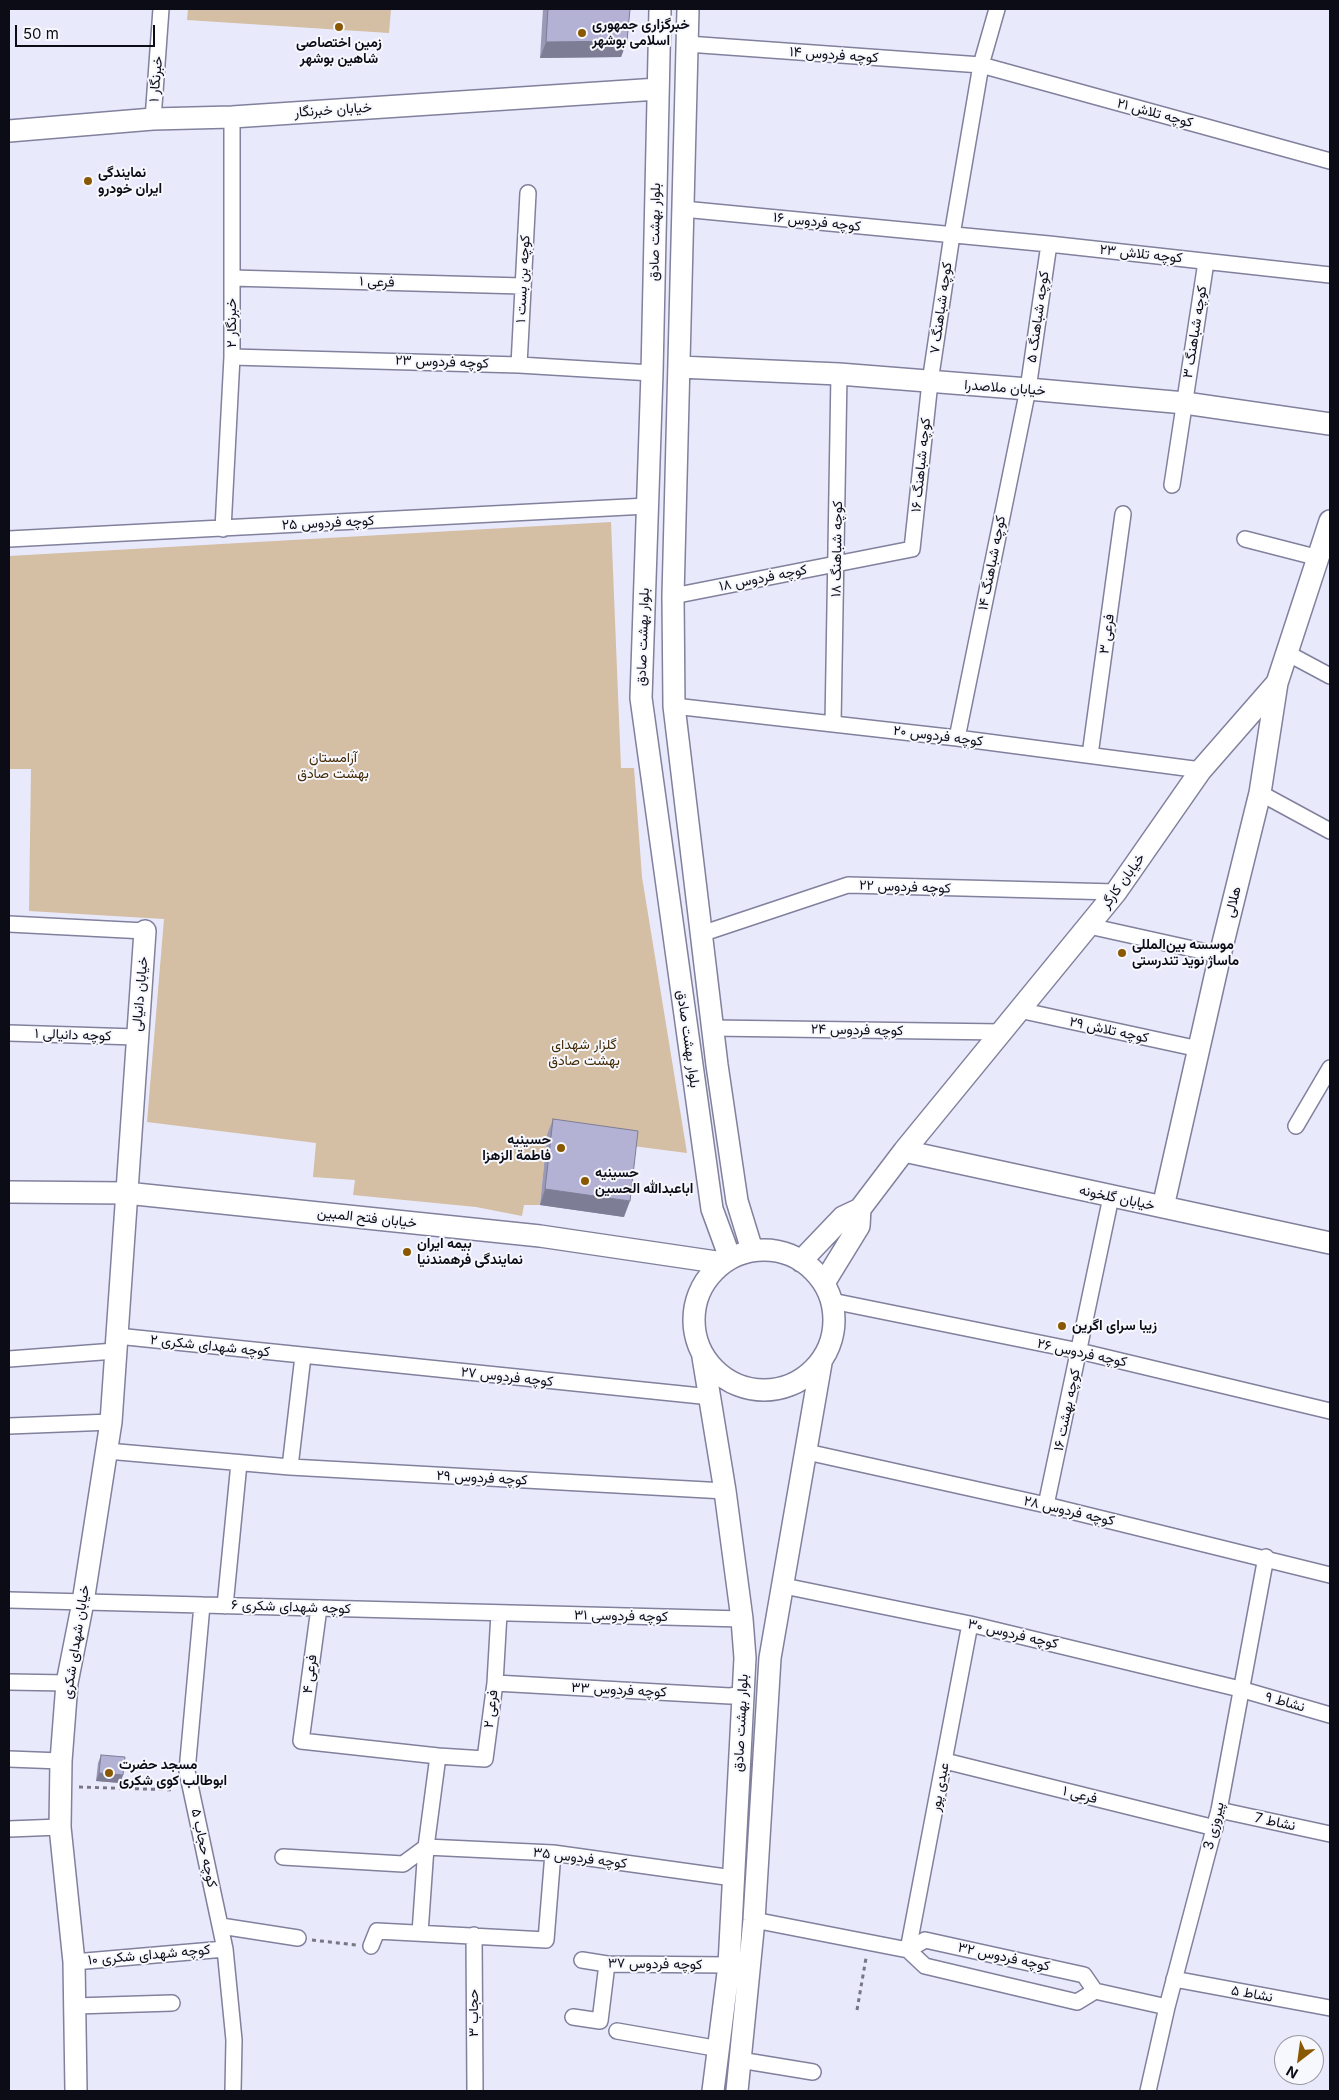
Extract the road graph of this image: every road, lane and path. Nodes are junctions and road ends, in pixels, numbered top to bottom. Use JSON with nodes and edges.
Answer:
{"nodes":[{"id":1,"x":161,"y":9,"type":"edge"},
{"id":2,"x":660,"y":9,"type":"edge"},
{"id":3,"x":688,"y":9,"type":"edge"},
{"id":4,"x":997,"y":9,"type":"edge"},
{"id":5,"x":687,"y":44,"type":"junction"},
{"id":6,"x":981,"y":65,"type":"junction"},
{"id":7,"x":658,"y":89,"type":"junction"},
{"id":8,"x":232,"y":117,"type":"junction"},
{"id":9,"x":152,"y":119,"type":"junction"},
{"id":10,"x":9,"y":131,"type":"edge"},
{"id":11,"x":1330,"y":161,"type":"edge"},
{"id":12,"x":528,"y":193,"type":"dead end"},
{"id":13,"x":683,"y":209,"type":"junction"},
{"id":14,"x":952,"y":235,"type":"junction"},
{"id":15,"x":1049,"y":244,"type":"junction"},
{"id":16,"x":1206,"y":262,"type":"junction"},
{"id":17,"x":1330,"y":275,"type":"edge"},
{"id":18,"x":232,"y":278,"type":"junction"},
{"id":19,"x":522,"y":286,"type":"junction"},
{"id":20,"x":232,"y":356,"type":"junction"},
{"id":21,"x":519,"y":365,"type":"junction"},
{"id":22,"x":679,"y":367,"type":"junction"},
{"id":23,"x":652,"y":373,"type":"junction"},
{"id":24,"x":840,"y":374,"type":"junction"},
{"id":25,"x":930,"y":382,"type":"junction"},
{"id":26,"x":1028,"y":389,"type":"junction"},
{"id":27,"x":1184,"y":403,"type":"junction"},
{"id":28,"x":1330,"y":424,"type":"edge"},
{"id":29,"x":1172,"y":485,"type":"dead end"},
{"id":30,"x":646,"y":506,"type":"junction"},
{"id":31,"x":1123,"y":514,"type":"dead end"},
{"id":32,"x":1330,"y":524,"type":"edge"},
{"id":33,"x":223,"y":529,"type":"junction"},
{"id":34,"x":9,"y":539,"type":"edge"},
{"id":35,"x":1245,"y":540,"type":"dead end"},
{"id":36,"x":912,"y":549,"type":"joint"},
{"id":37,"x":1319,"y":558,"type":"junction"},
{"id":38,"x":837,"y":563,"type":"junction"},
{"id":39,"x":673,"y":596,"type":"junction"},
{"id":40,"x":1287,"y":653,"type":"junction"},
{"id":41,"x":1330,"y":676,"type":"edge"},
{"id":42,"x":1277,"y":683,"type":"junction"},
{"id":43,"x":674,"y":706,"type":"junction"},
{"id":44,"x":833,"y":724,"type":"junction"},
{"id":45,"x":957,"y":738,"type":"junction"},
{"id":46,"x":1090,"y":755,"type":"junction"},
{"id":47,"x":1200,"y":770,"type":"junction"},
{"id":48,"x":1260,"y":793,"type":"junction"},
{"id":49,"x":1330,"y":831,"type":"edge"},
{"id":50,"x":1116,"y":892,"type":"junction"},
{"id":51,"x":9,"y":924,"type":"edge"},
{"id":52,"x":1089,"y":926,"type":"junction"},
{"id":53,"x":145,"y":931,"type":"joint"},
{"id":54,"x":702,"y":934,"type":"junction"},
{"id":55,"x":1220,"y":954,"type":"junction"},
{"id":56,"x":1019,"y":1010,"type":"junction"},
{"id":57,"x":712,"y":1028,"type":"junction"},
{"id":58,"x":1002,"y":1032,"type":"junction"},
{"id":59,"x":9,"y":1033,"type":"edge"},
{"id":60,"x":136,"y":1037,"type":"junction"},
{"id":61,"x":1199,"y":1049,"type":"junction"},
{"id":62,"x":1330,"y":1068,"type":"edge"},
{"id":63,"x":1296,"y":1126,"type":"dead end"},
{"id":64,"x":904,"y":1151,"type":"junction"},
{"id":65,"x":9,"y":1192,"type":"edge"},
{"id":66,"x":126,"y":1193,"type":"junction"},
{"id":67,"x":1111,"y":1197,"type":"junction"},
{"id":68,"x":1163,"y":1207,"type":"junction"},
{"id":69,"x":860,"y":1209,"type":"junction"},
{"id":70,"x":1330,"y":1242,"type":"edge"},
{"id":71,"x":752,"y":1250,"type":"junction"},
{"id":72,"x":727,"y":1260,"type":"junction"},
{"id":73,"x":801,"y":1261,"type":"junction"},
{"id":74,"x":828,"y":1292,"type":"junction"},
{"id":75,"x":116,"y":1343,"type":"junction"},
{"id":76,"x":1079,"y":1351,"type":"junction"},
{"id":77,"x":303,"y":1356,"type":"junction"},
{"id":78,"x":703,"y":1356,"type":"junction"},
{"id":79,"x":9,"y":1359,"type":"edge"},
{"id":80,"x":821,"y":1363,"type":"junction"},
{"id":81,"x":711,"y":1397,"type":"junction"},
{"id":82,"x":1330,"y":1411,"type":"edge"},
{"id":83,"x":110,"y":1422,"type":"junction"},
{"id":84,"x":9,"y":1426,"type":"edge"},
{"id":85,"x":107,"y":1451,"type":"junction"},
{"id":86,"x":807,"y":1452,"type":"junction"},
{"id":87,"x":239,"y":1463,"type":"junction"},
{"id":88,"x":290,"y":1467,"type":"junction"},
{"id":89,"x":725,"y":1491,"type":"junction"},
{"id":90,"x":1046,"y":1505,"type":"junction"},
{"id":91,"x":1266,"y":1558,"type":"junction"},
{"id":92,"x":1330,"y":1575,"type":"edge"},
{"id":93,"x":784,"y":1586,"type":"junction"},
{"id":94,"x":9,"y":1600,"type":"edge"},
{"id":95,"x":83,"y":1602,"type":"junction"},
{"id":96,"x":202,"y":1605,"type":"junction"},
{"id":97,"x":225,"y":1606,"type":"junction"},
{"id":98,"x":318,"y":1608,"type":"junction"},
{"id":99,"x":499,"y":1613,"type":"junction"},
{"id":100,"x":742,"y":1619,"type":"junction"},
{"id":101,"x":777,"y":1623,"type":"junction"},
{"id":102,"x":970,"y":1624,"type":"junction"},
{"id":103,"x":9,"y":1682,"type":"edge"},
{"id":104,"x":67,"y":1683,"type":"junction"},
{"id":105,"x":495,"y":1683,"type":"junction"},
{"id":106,"x":1240,"y":1688,"type":"junction"},
{"id":107,"x":743,"y":1694,"type":"junction"},
{"id":108,"x":1330,"y":1715,"type":"edge"},
{"id":109,"x":438,"y":1756,"type":"junction"},
{"id":110,"x":9,"y":1759,"type":"edge"},
{"id":111,"x":61,"y":1761,"type":"junction"},
{"id":112,"x":945,"y":1761,"type":"junction"},
{"id":113,"x":61,"y":1786,"type":"junction"},
{"id":114,"x":191,"y":1790,"type":"junction"},
{"id":115,"x":1219,"y":1810,"type":"junction"},
{"id":116,"x":60,"y":1827,"type":"junction"},
{"id":117,"x":1215,"y":1828,"type":"junction"},
{"id":118,"x":9,"y":1830,"type":"edge"},
{"id":119,"x":1330,"y":1834,"type":"edge"},
{"id":120,"x":426,"y":1847,"type":"junction"},
{"id":121,"x":553,"y":1852,"type":"junction"},
{"id":122,"x":283,"y":1857,"type":"dead end"},
{"id":123,"x":733,"y":1878,"type":"junction"},
{"id":124,"x":754,"y":1920,"type":"junction"},
{"id":125,"x":221,"y":1926,"type":"junction"},
{"id":126,"x":420,"y":1933,"type":"junction"},
{"id":127,"x":474,"y":1935,"type":"junction"},
{"id":128,"x":298,"y":1938,"type":"joint"},
{"id":129,"x":869,"y":1943,"type":"junction"},
{"id":130,"x":371,"y":1946,"type":"joint"},
{"id":131,"x":225,"y":1949,"type":"junction"},
{"id":132,"x":908,"y":1950,"type":"junction"},
{"id":133,"x":582,"y":1960,"type":"dead end"},
{"id":134,"x":74,"y":1962,"type":"junction"},
{"id":135,"x":606,"y":1964,"type":"junction"},
{"id":136,"x":729,"y":1965,"type":"junction"},
{"id":137,"x":1174,"y":1979,"type":"junction"},
{"id":138,"x":1095,"y":1991,"type":"junction"},
{"id":139,"x":172,"y":2003,"type":"dead end"},
{"id":140,"x":75,"y":2006,"type":"junction"},
{"id":141,"x":1166,"y":2007,"type":"junction"},
{"id":142,"x":1330,"y":2008,"type":"edge"},
{"id":143,"x":857,"y":2010,"type":"dead end"},
{"id":144,"x":573,"y":2017,"type":"dead end"},
{"id":145,"x":617,"y":2031,"type":"dead end"},
{"id":146,"x":720,"y":2049,"type":"junction"},
{"id":147,"x":740,"y":2060,"type":"junction"},
{"id":148,"x":813,"y":2072,"type":"dead end"},
{"id":149,"x":76,"y":2091,"type":"edge"},
{"id":150,"x":233,"y":2091,"type":"edge"},
{"id":151,"x":475,"y":2091,"type":"edge"},
{"id":152,"x":714,"y":2091,"type":"edge"},
{"id":153,"x":737,"y":2091,"type":"edge"},
{"id":154,"x":1148,"y":2091,"type":"edge"}],
"edges":[{"from":1,"to":9,"type":"street","name":"خبرنگار ۱"},
{"from":2,"to":7,"type":"street","name":"بلوار بهشت صادق"},
{"from":3,"to":5,"type":"street","name":"بلوار بهشت صادق"},
{"from":4,"to":6,"type":"street","name":"کوچه شباهنگ ۷"},
{"from":5,"to":6,"type":"street","name":"کوچه فردوس ۱۴"},
{"from":5,"to":13,"type":"street","name":"بلوار بهشت صادق"},
{"from":6,"to":11,"type":"street","name":"کوچه تلاش ۲۱"},
{"from":6,"to":14,"type":"street","name":"کوچه شباهنگ ۷"},
{"from":7,"to":8,"type":"street","name":"خیابان خبرنگار"},
{"from":7,"to":23,"type":"street","name":"بلوار بهشت صادق"},
{"from":8,"to":9,"type":"street","name":"خیابان خبرنگار"},
{"from":8,"to":18,"type":"street","name":"خبرنگار ۲"},
{"from":9,"to":10,"type":"street","name":"خیابان خبرنگار"},
{"from":12,"to":19,"type":"street","name":"کوچه بن بست ۱"},
{"from":13,"to":14,"type":"street","name":"کوچه فردوس ۱۶"},
{"from":13,"to":22,"type":"street","name":"بلوار بهشت صادق"},
{"from":14,"to":15,"type":"street","name":"کوچه تلاش ۲۳"},
{"from":14,"to":25,"type":"street","name":"کوچه شباهنگ ۷"},
{"from":15,"to":16,"type":"street","name":"کوچه تلاش ۲۳"},
{"from":15,"to":26,"type":"street","name":"کوچه شباهنگ ۵"},
{"from":16,"to":17,"type":"street","name":"کوچه تلاش ۲۳"},
{"from":16,"to":27,"type":"street","name":"کوچه شباهنگ ۳"},
{"from":18,"to":19,"type":"street","name":"فرعی ۱"},
{"from":18,"to":20,"type":"street","name":"خبرنگار ۲"},
{"from":19,"to":21,"type":"street","name":"کوچه بن بست ۱"},
{"from":20,"to":21,"type":"street","name":"کوچه فردوس ۲۳"},
{"from":20,"to":33,"type":"street","name":"خبرنگار ۲"},
{"from":21,"to":23,"type":"street","name":"کوچه فردوس ۲۳"},
{"from":22,"to":24,"type":"street","name":"خیابان ملاصدرا"},
{"from":22,"to":39,"type":"street","name":"بلوار بهشت صادق"},
{"from":23,"to":30,"type":"street","name":"بلوار بهشت صادق"},
{"from":24,"to":25,"type":"street","name":"خیابان ملاصدرا"},
{"from":24,"to":38,"type":"street","name":"کوچه شباهنگ ۱۸"},
{"from":25,"to":26,"type":"street","name":"خیابان ملاصدرا"},
{"from":25,"to":36,"type":"street","name":"کوچه شباهنگ ۱۶"},
{"from":26,"to":27,"type":"street","name":"خیابان ملاصدرا"},
{"from":26,"to":45,"type":"street","name":"کوچه شباهنگ ۱۴"},
{"from":27,"to":28,"type":"street","name":"خیابان ملاصدرا"},
{"from":27,"to":29,"type":"street","name":"کوچه شباهنگ ۳"},
{"from":30,"to":33,"type":"street","name":"کوچه فردوس ۲۵"},
{"from":30,"to":72,"type":"street","name":"بلوار بهشت صادق"},
{"from":31,"to":46,"type":"street","name":"فرعی ۳"},
{"from":32,"to":37,"type":"street","name":"خیابان کارگر"},
{"from":33,"to":34,"type":"street","name":"کوچه فردوس ۲۵"},
{"from":35,"to":37,"type":"street"},
{"from":36,"to":38,"type":"street","name":"کوچه فردوس ۱۸"},
{"from":37,"to":40,"type":"street","name":"خیابان کارگر"},
{"from":38,"to":39,"type":"street","name":"کوچه فردوس ۱۸"},
{"from":38,"to":44,"type":"street","name":"کوچه شباهنگ ۱۸"},
{"from":39,"to":43,"type":"street","name":"بلوار بهشت صادق"},
{"from":40,"to":41,"type":"street"},
{"from":40,"to":42,"type":"street","name":"خیابان کارگر"},
{"from":42,"to":47,"type":"street","name":"خیابان کارگر"},
{"from":42,"to":48,"type":"street","name":"هلالی"},
{"from":43,"to":44,"type":"street","name":"کوچه فردوس ۲۰"},
{"from":43,"to":54,"type":"street","name":"بلوار بهشت صادق"},
{"from":44,"to":45,"type":"street","name":"کوچه فردوس ۲۰"},
{"from":45,"to":46,"type":"street","name":"کوچه فردوس ۲۰"},
{"from":46,"to":47,"type":"street","name":"کوچه فردوس ۲۰"},
{"from":47,"to":50,"type":"street","name":"خیابان کارگر"},
{"from":48,"to":49,"type":"street"},
{"from":48,"to":55,"type":"street","name":"هلالی"},
{"from":50,"to":52,"type":"street","name":"خیابان کارگر"},
{"from":50,"to":54,"type":"street","name":"کوچه فردوس ۲۲"},
{"from":51,"to":53,"type":"street","name":"خیابان دانیالی"},
{"from":52,"to":55,"type":"street"},
{"from":52,"to":56,"type":"street","name":"خیابان کارگر"},
{"from":53,"to":60,"type":"street","name":"خیابان دانیالی"},
{"from":54,"to":57,"type":"street","name":"بلوار بهشت صادق"},
{"from":55,"to":61,"type":"street","name":"هلالی"},
{"from":56,"to":58,"type":"street","name":"خیابان کارگر"},
{"from":56,"to":61,"type":"street","name":"کوچه تلاش ۲۹"},
{"from":57,"to":58,"type":"street","name":"کوچه فردوس ۲۴"},
{"from":57,"to":71,"type":"street","name":"بلوار بهشت صادق"},
{"from":58,"to":64,"type":"street","name":"خیابان کارگر"},
{"from":59,"to":60,"type":"street","name":"کوچه دانیالی ۱"},
{"from":60,"to":66,"type":"street","name":"خیابان دانیالی"},
{"from":61,"to":68,"type":"street","name":"هلالی"},
{"from":62,"to":63,"type":"street"},
{"from":64,"to":67,"type":"street","name":"خیابان گلخونه"},
{"from":64,"to":69,"type":"street","name":"خیابان کارگر"},
{"from":65,"to":66,"type":"street","name":"خیابان فتح المبین"},
{"from":66,"to":72,"type":"street","name":"خیابان فتح المبین"},
{"from":66,"to":75,"type":"street","name":"خیابان شهدای شکری"},
{"from":67,"to":68,"type":"street","name":"خیابان گلخونه"},
{"from":67,"to":76,"type":"street","name":"کوچه بهشت ۱۶"},
{"from":68,"to":70,"type":"street","name":"خیابان گلخونه"},
{"from":69,"to":73,"type":"street","name":"خیابان کارگر"},
{"from":69,"to":74,"type":"street","name":"خیابان کارگر"},
{"from":71,"to":72,"type":"street"},
{"from":71,"to":73,"type":"street"},
{"from":72,"to":78,"type":"street"},
{"from":73,"to":74,"type":"street"},
{"from":74,"to":76,"type":"street","name":"کوچه فردوس ۲۶"},
{"from":74,"to":80,"type":"street"},
{"from":75,"to":77,"type":"street","name":"کوچه شهدای شکری ۲"},
{"from":75,"to":79,"type":"street","name":"کوچه شهدای شکری ۲"},
{"from":75,"to":83,"type":"street","name":"خیابان شهدای شکری"},
{"from":76,"to":82,"type":"street","name":"کوچه فردوس ۲۶"},
{"from":76,"to":90,"type":"street","name":"کوچه بهشت ۱۶"},
{"from":77,"to":81,"type":"street","name":"کوچه فردوس ۲۷"},
{"from":77,"to":88,"type":"street"},
{"from":78,"to":80,"type":"street"},
{"from":78,"to":81,"type":"street","name":"بلوار بهشت صادق"},
{"from":80,"to":86,"type":"street","name":"بلوار بهشت صادق"},
{"from":81,"to":89,"type":"street","name":"بلوار بهشت صادق"},
{"from":83,"to":84,"type":"street"},
{"from":83,"to":85,"type":"street","name":"خیابان شهدای شکری"},
{"from":85,"to":87,"type":"street","name":"کوچه فردوس ۲۹"},
{"from":85,"to":95,"type":"street","name":"خیابان شهدای شکری"},
{"from":86,"to":90,"type":"street","name":"کوچه فردوس ۲۸"},
{"from":86,"to":93,"type":"street","name":"بلوار بهشت صادق"},
{"from":87,"to":88,"type":"street","name":"کوچه فردوس ۲۹"},
{"from":87,"to":97,"type":"street"},
{"from":88,"to":89,"type":"street","name":"کوچه فردوس ۲۹"},
{"from":89,"to":100,"type":"street","name":"بلوار بهشت صادق"},
{"from":90,"to":91,"type":"street","name":"کوچه فردوس ۲۸"},
{"from":91,"to":92,"type":"street","name":"کوچه فردوس ۲۸"},
{"from":91,"to":106,"type":"street","name":"پیروزی 3"},
{"from":93,"to":101,"type":"street","name":"بلوار بهشت صادق"},
{"from":93,"to":102,"type":"street","name":"کوچه فردوس ۳۰"},
{"from":94,"to":95,"type":"street","name":"کوچه شهدای شکری ۶"},
{"from":95,"to":96,"type":"street","name":"کوچه شهدای شکری ۶"},
{"from":95,"to":104,"type":"street","name":"خیابان شهدای شکری"},
{"from":96,"to":97,"type":"street","name":"کوچه شهدای شکری ۶"},
{"from":96,"to":114,"type":"street","name":"کوچه حجاب ۵"},
{"from":97,"to":98,"type":"street","name":"کوچه شهدای شکری ۶"},
{"from":98,"to":99,"type":"street","name":"کوچه شهدای شکری ۶"},
{"from":98,"to":109,"type":"street","name":"فرعی ۴"},
{"from":99,"to":100,"type":"street","name":"کوچه فردوسی ۳۱"},
{"from":99,"to":105,"type":"street","name":"فرعی ۲"},
{"from":100,"to":101,"type":"street"},
{"from":100,"to":107,"type":"street","name":"بلوار بهشت صادق"},
{"from":101,"to":124,"type":"street","name":"بلوار بهشت صادق"},
{"from":102,"to":106,"type":"street","name":"کوچه فردوس ۳۰"},
{"from":102,"to":112,"type":"street","name":"عبدی پور"},
{"from":103,"to":104,"type":"street"},
{"from":104,"to":111,"type":"street","name":"خیابان شهدای شکری"},
{"from":105,"to":107,"type":"street","name":"کوچه فردوس ۳۳"},
{"from":105,"to":109,"type":"street","name":"فرعی ۲"},
{"from":106,"to":108,"type":"street","name":"نشاط ۹"},
{"from":106,"to":115,"type":"street","name":"پیروزی 3"},
{"from":107,"to":123,"type":"street","name":"بلوار بهشت صادق"},
{"from":109,"to":120,"type":"street"},
{"from":110,"to":111,"type":"street"},
{"from":111,"to":113,"type":"street","name":"خیابان شهدای شکری"},
{"from":112,"to":117,"type":"street","name":"فرعی ۱"},
{"from":112,"to":132,"type":"street","name":"عبدی پور"},
{"from":113,"to":114,"type":"path"},
{"from":113,"to":116,"type":"street","name":"خیابان شهدای شکری"},
{"from":114,"to":125,"type":"street","name":"کوچه حجاب ۵"},
{"from":115,"to":117,"type":"street","name":"پیروزی 3"},
{"from":115,"to":119,"type":"street","name":"نشاط 7"},
{"from":116,"to":118,"type":"street"},
{"from":116,"to":134,"type":"street","name":"خیابان شهدای شکری"},
{"from":117,"to":137,"type":"street","name":"پیروزی 3"},
{"from":120,"to":121,"type":"street","name":"کوچه فردوس ۳۵"},
{"from":120,"to":122,"type":"street"},
{"from":120,"to":126,"type":"street"},
{"from":121,"to":123,"type":"street","name":"کوچه فردوس ۳۵"},
{"from":121,"to":127,"type":"street"},
{"from":123,"to":136,"type":"street","name":"بلوار بهشت صادق"},
{"from":124,"to":129,"type":"street"},
{"from":124,"to":147,"type":"street","name":"بلوار بهشت صادق"},
{"from":125,"to":128,"type":"street"},
{"from":125,"to":131,"type":"street","name":"کوچه حجاب ۵"},
{"from":126,"to":127,"type":"street"},
{"from":126,"to":130,"type":"street"},
{"from":127,"to":151,"type":"street","name":"حجاب ۳"},
{"from":128,"to":130,"type":"path"},
{"from":129,"to":132,"type":"street"},
{"from":129,"to":143,"type":"path"},
{"from":131,"to":134,"type":"street","name":"کوچه شهدای شکری ۱۰"},
{"from":131,"to":150,"type":"street","name":"کوچه حجاب ۵"},
{"from":132,"to":138,"type":"street","name":"کوچه فردوس ۳۲"},
{"from":132,"to":138,"type":"street","name":"کوچه فردوس ۳۲"},
{"from":133,"to":135,"type":"street","name":"کوچه فردوس ۳۷"},
{"from":134,"to":140,"type":"street","name":"خیابان شهدای شکری"},
{"from":135,"to":136,"type":"street","name":"کوچه فردوس ۳۷"},
{"from":135,"to":144,"type":"street"},
{"from":136,"to":146,"type":"street","name":"بلوار بهشت صادق"},
{"from":137,"to":141,"type":"street","name":"پیروزی 3"},
{"from":137,"to":142,"type":"street","name":"نشاط ۵"},
{"from":138,"to":141,"type":"street"},
{"from":139,"to":140,"type":"street"},
{"from":140,"to":149,"type":"street","name":"خیابان شهدای شکری"},
{"from":141,"to":154,"type":"street","name":"پیروزی 3"},
{"from":145,"to":146,"type":"street"},
{"from":146,"to":152,"type":"street","name":"بلوار بهشت صادق"},
{"from":147,"to":148,"type":"street"},
{"from":147,"to":153,"type":"street","name":"بلوار بهشت صادق"}]}
